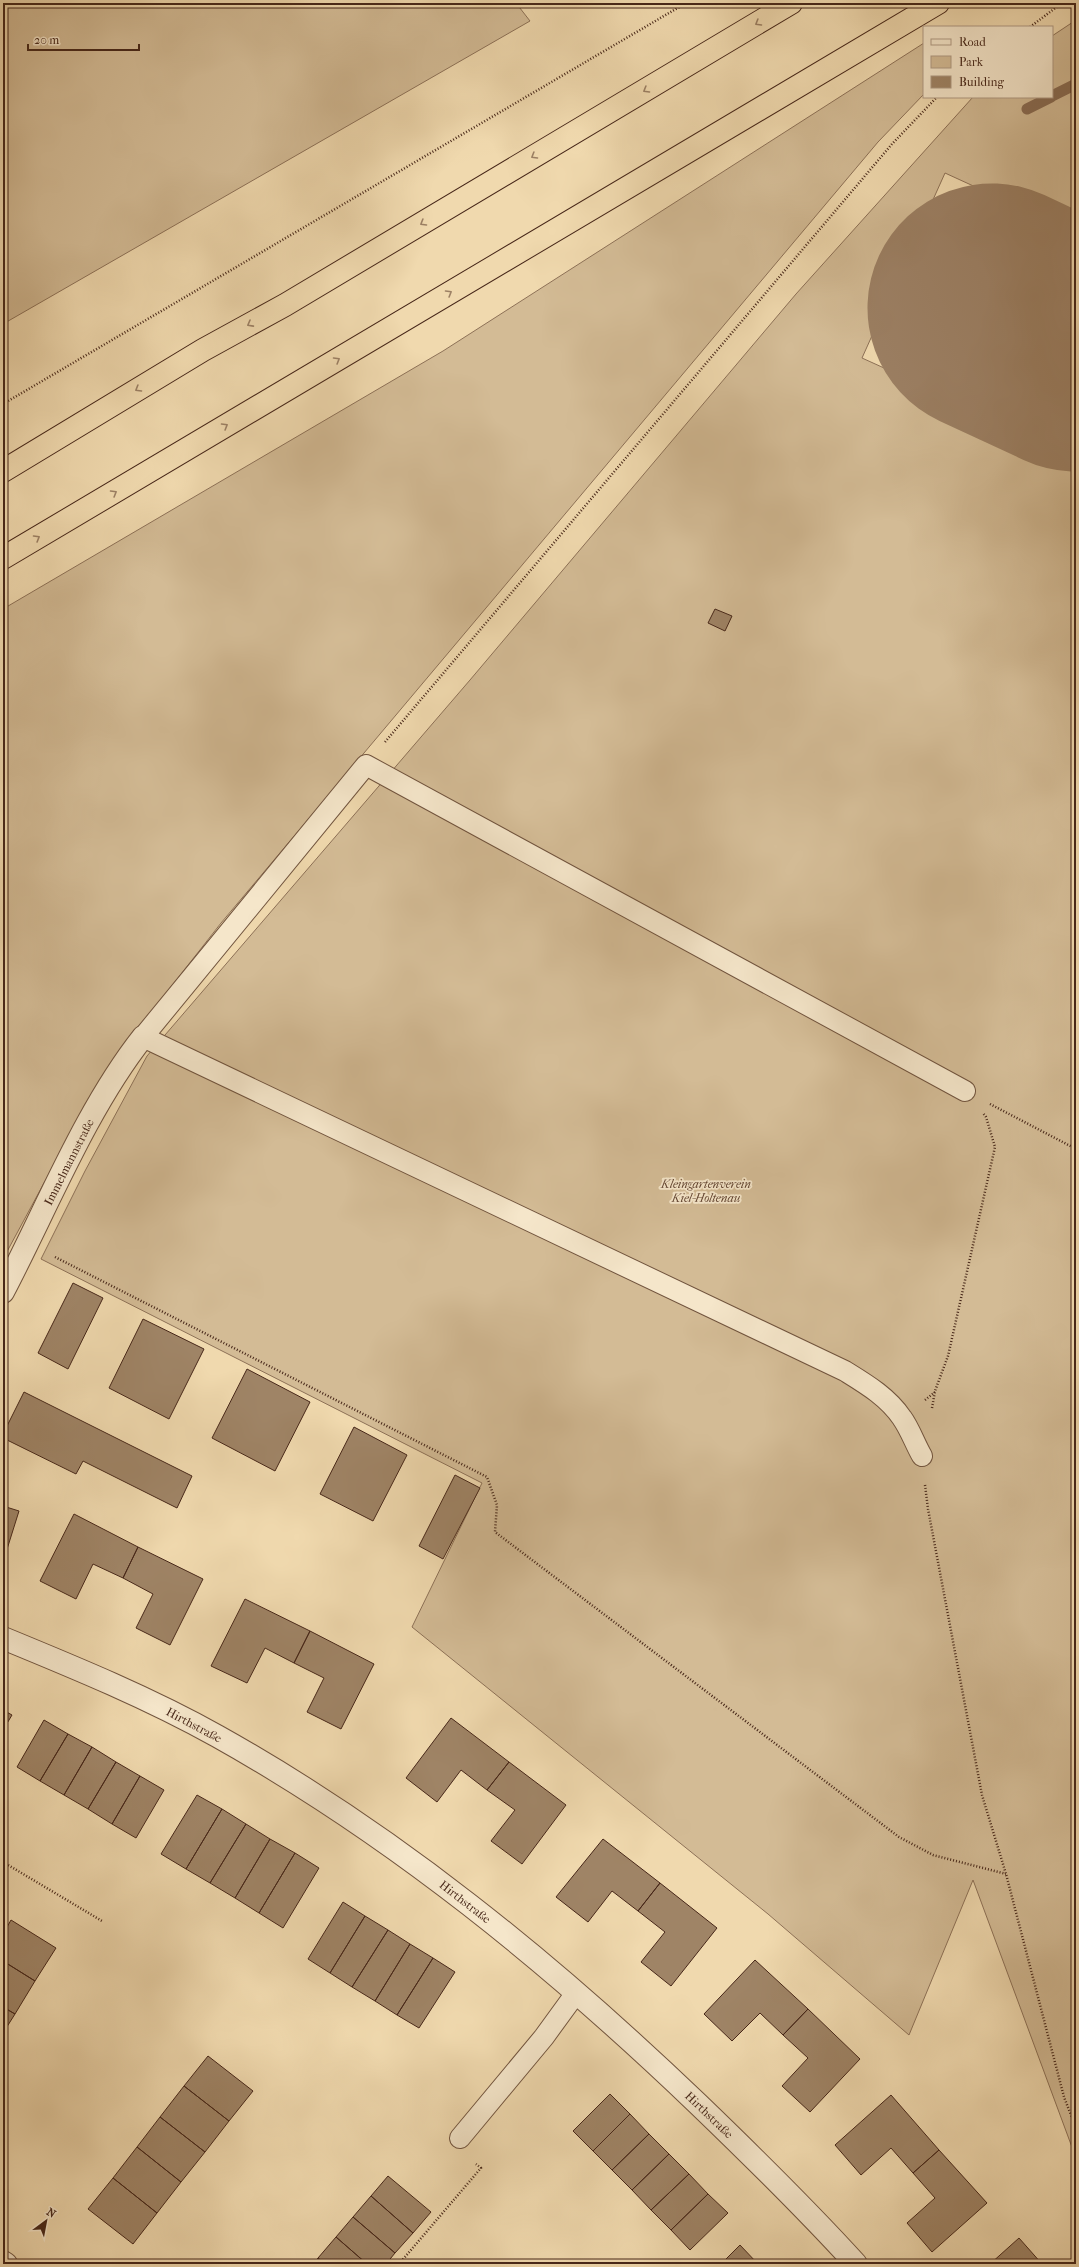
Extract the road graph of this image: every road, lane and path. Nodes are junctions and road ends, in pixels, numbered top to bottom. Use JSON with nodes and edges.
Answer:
{"nodes":[{"id":1,"x":686,"y":3,"type":"edge"},
{"id":2,"x":791,"y":3,"type":"edge"},
{"id":3,"x":938,"y":3,"type":"edge"},
{"id":4,"x":1062,"y":3,"type":"edge"},
{"id":5,"x":1031,"y":26,"type":"edge"},
{"id":6,"x":936,"y":98,"type":"edge"},
{"id":7,"x":3,"y":404,"type":"edge"},
{"id":8,"x":59,"y":436,"type":"junction"},
{"id":9,"x":3,"y":459,"type":"edge"},
{"id":10,"x":3,"y":472,"type":"edge"},
{"id":11,"x":3,"y":558,"type":"edge"},
{"id":12,"x":366,"y":765,"type":"junction"},
{"id":13,"x":143,"y":1037,"type":"junction"},
{"id":14,"x":965,"y":1090,"type":"junction"},
{"id":15,"x":1076,"y":1149,"type":"edge"},
{"id":16,"x":28,"y":1243,"type":"junction"},
{"id":17,"x":3,"y":1292,"type":"edge"},
{"id":18,"x":922,"y":1456,"type":"junction"},
{"id":19,"x":3,"y":1638,"type":"edge"},
{"id":20,"x":3,"y":1862,"type":"edge"},
{"id":21,"x":1006,"y":1874,"type":"junction"},
{"id":22,"x":102,"y":1921,"type":"dead end"},
{"id":23,"x":576,"y":1993,"type":"junction"},
{"id":24,"x":1076,"y":2128,"type":"edge"},
{"id":25,"x":460,"y":2138,"type":"joint"},
{"id":26,"x":3,"y":2262,"type":"edge"},
{"id":27,"x":6,"y":2264,"type":"edge"},
{"id":28,"x":399,"y":2264,"type":"edge"},
{"id":29,"x":856,"y":2264,"type":"edge"}],
"edges":[{"from":1,"to":7,"type":"path"},
{"from":2,"to":8,"type":"highway","one_way":true},
{"from":11,"to":3,"type":"highway","one_way":true},
{"from":4,"to":5,"type":"path"},
{"from":6,"to":12,"type":"path"},
{"from":8,"to":9,"type":"highway"},
{"from":8,"to":10,"type":"highway"},
{"from":12,"to":13,"type":"lane"},
{"from":12,"to":14,"type":"lane"},
{"from":13,"to":16,"type":"street","name":"Immelmannstraße"},
{"from":13,"to":18,"type":"lane"},
{"from":14,"to":15,"type":"path"},
{"from":14,"to":18,"type":"path"},
{"from":16,"to":17,"type":"street","name":"Immelmannstraße"},
{"from":16,"to":21,"type":"path"},
{"from":18,"to":21,"type":"path"},
{"from":19,"to":23,"type":"street","name":"Hirthstraße"},
{"from":20,"to":22,"type":"path"},
{"from":21,"to":24,"type":"path"},
{"from":23,"to":25,"type":"lane"},
{"from":23,"to":29,"type":"street","name":"Hirthstraße"},
{"from":25,"to":28,"type":"path"},
{"from":26,"to":27,"type":"street"}]}
